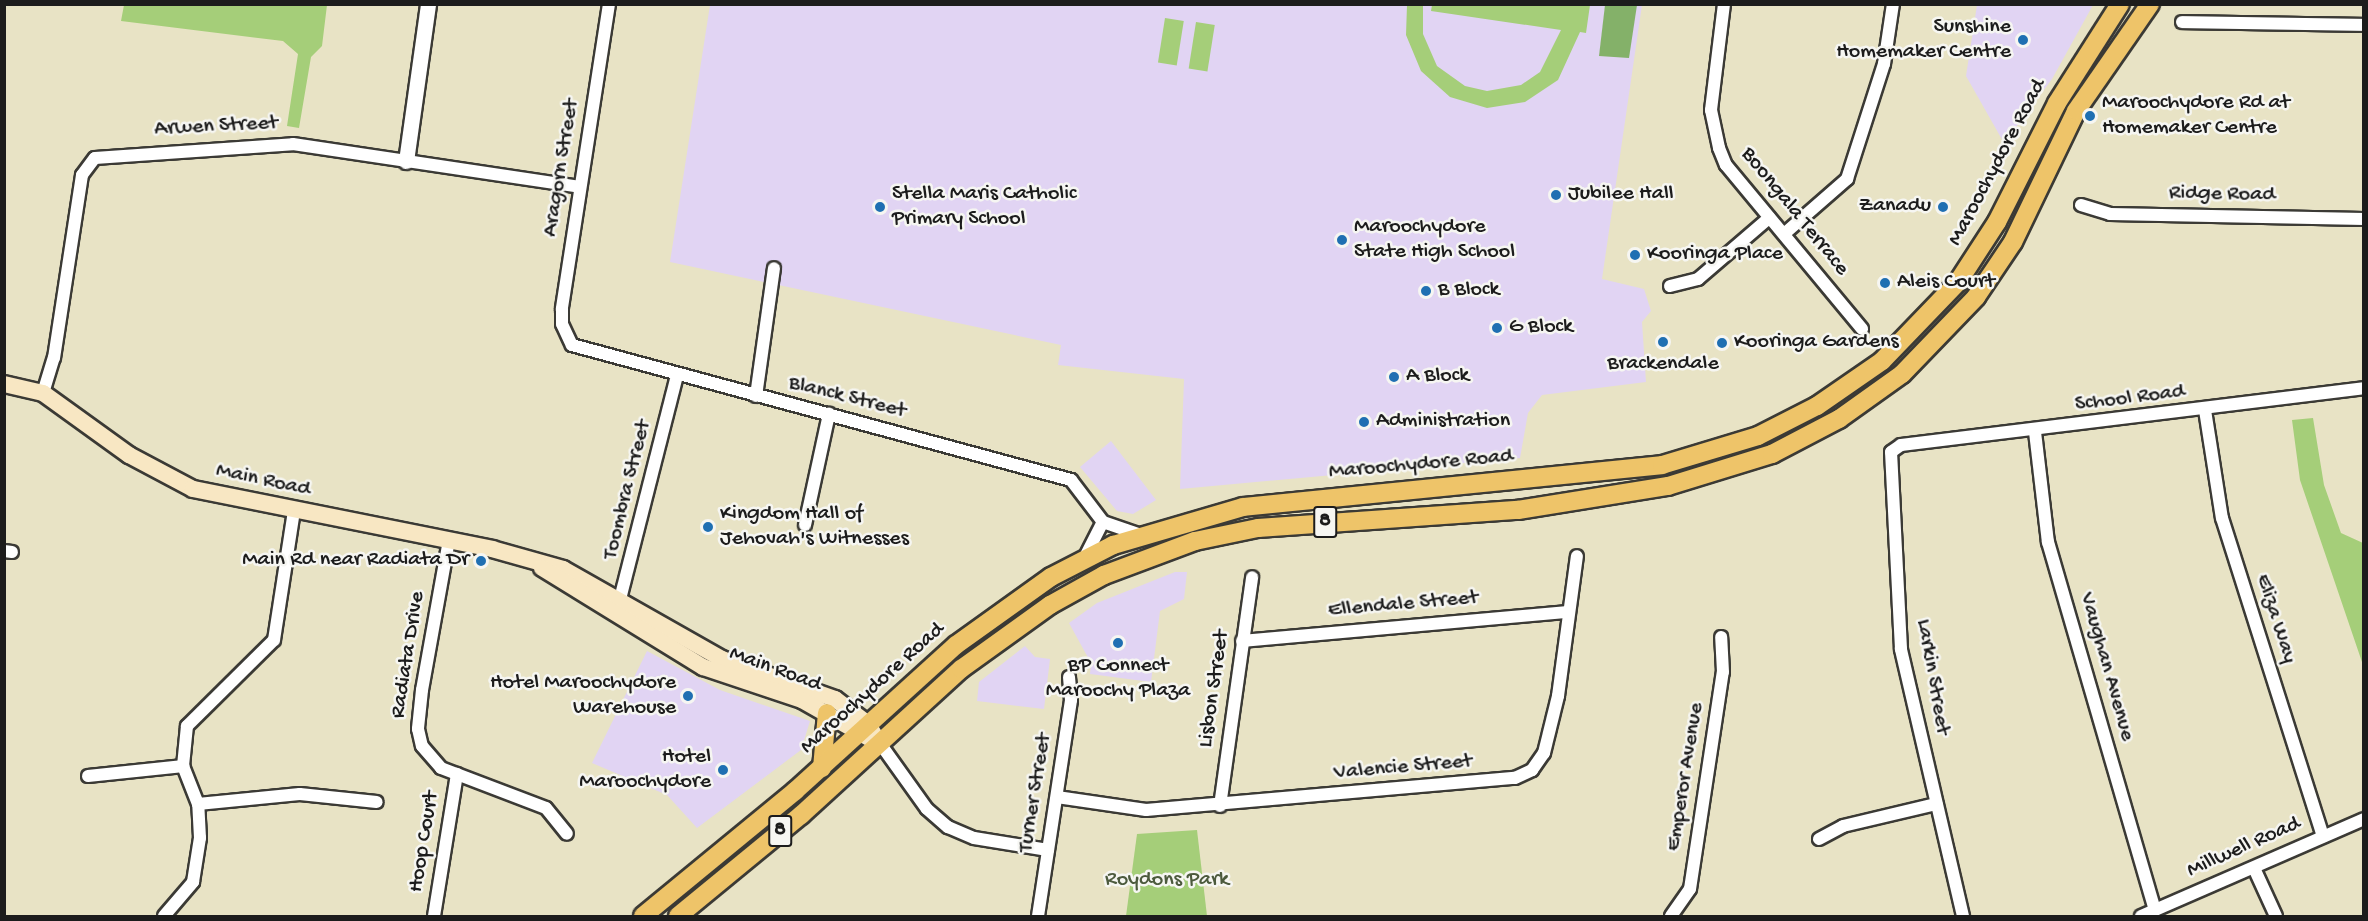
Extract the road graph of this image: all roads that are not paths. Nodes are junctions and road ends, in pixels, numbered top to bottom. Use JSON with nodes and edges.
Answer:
{"nodes":[{"id":1,"x":428,"y":4,"type":"edge"},
{"id":2,"x":609,"y":4,"type":"edge"},
{"id":3,"x":1724,"y":4,"type":"edge"},
{"id":4,"x":1893,"y":4,"type":"edge"},
{"id":5,"x":2120,"y":4,"type":"edge"},
{"id":6,"x":2150,"y":4,"type":"edge"},
{"id":7,"x":2182,"y":22,"type":"dead end"},
{"id":8,"x":2364,"y":25,"type":"edge"},
{"id":9,"x":406,"y":160,"type":"junction"},
{"id":10,"x":580,"y":187,"type":"junction"},
{"id":11,"x":2081,"y":205,"type":"dead end"},
{"id":12,"x":1769,"y":218,"type":"junction"},
{"id":13,"x":2364,"y":219,"type":"edge"},
{"id":14,"x":1784,"y":234,"type":"junction"},
{"id":15,"x":774,"y":268,"type":"dead end"},
{"id":16,"x":1670,"y":286,"type":"dead end"},
{"id":17,"x":1862,"y":329,"type":"dead end"},
{"id":18,"x":566,"y":338,"type":"joint"},
{"id":19,"x":677,"y":376,"type":"junction"},
{"id":20,"x":4,"y":384,"type":"edge"},
{"id":21,"x":2364,"y":388,"type":"edge"},
{"id":22,"x":43,"y":393,"type":"junction"},
{"id":23,"x":756,"y":396,"type":"junction"},
{"id":24,"x":2205,"y":410,"type":"junction"},
{"id":25,"x":829,"y":414,"type":"junction"},
{"id":26,"x":2035,"y":432,"type":"junction"},
{"id":27,"x":1901,"y":445,"type":"joint"},
{"id":28,"x":294,"y":511,"type":"junction"},
{"id":29,"x":1102,"y":522,"type":"junction"},
{"id":30,"x":805,"y":525,"type":"dead end"},
{"id":31,"x":1141,"y":535,"type":"junction"},
{"id":32,"x":449,"y":540,"type":"junction"},
{"id":33,"x":1577,"y":556,"type":"dead end"},
{"id":34,"x":1078,"y":562,"type":"junction"},
{"id":35,"x":1252,"y":577,"type":"dead end"},
{"id":36,"x":618,"y":606,"type":"junction"},
{"id":37,"x":1568,"y":612,"type":"junction"},
{"id":38,"x":1721,"y":637,"type":"dead end"},
{"id":39,"x":1242,"y":641,"type":"junction"},
{"id":40,"x":1069,"y":676,"type":"dead end"},
{"id":41,"x":827,"y":713,"type":"junction"},
{"id":42,"x":863,"y":728,"type":"junction"},
{"id":43,"x":879,"y":742,"type":"junction"},
{"id":44,"x":183,"y":766,"type":"junction"},
{"id":45,"x":822,"y":768,"type":"junction"},
{"id":46,"x":457,"y":774,"type":"junction"},
{"id":47,"x":88,"y":776,"type":"dead end"},
{"id":48,"x":1057,"y":797,"type":"junction"},
{"id":49,"x":377,"y":802,"type":"dead end"},
{"id":50,"x":198,"y":804,"type":"junction"},
{"id":51,"x":1936,"y":804,"type":"junction"},
{"id":52,"x":1220,"y":806,"type":"junction"},
{"id":53,"x":2364,"y":819,"type":"edge"},
{"id":54,"x":567,"y":834,"type":"dead end"},
{"id":55,"x":2323,"y":836,"type":"junction"},
{"id":56,"x":1819,"y":839,"type":"dead end"},
{"id":57,"x":1048,"y":850,"type":"junction"},
{"id":58,"x":2254,"y":868,"type":"junction"},
{"id":59,"x":2155,"y":909,"type":"junction"},
{"id":60,"x":164,"y":916,"type":"edge"},
{"id":61,"x":434,"y":916,"type":"edge"},
{"id":62,"x":643,"y":916,"type":"edge"},
{"id":63,"x":678,"y":916,"type":"edge"},
{"id":64,"x":1038,"y":916,"type":"edge"},
{"id":65,"x":1671,"y":916,"type":"edge"},
{"id":66,"x":1963,"y":916,"type":"edge"},
{"id":67,"x":2141,"y":916,"type":"edge"},
{"id":68,"x":2276,"y":916,"type":"edge"}],
"edges":[{"from":1,"to":9,"type":"street"},
{"from":2,"to":10,"type":"street","name":"Aragorn Street"},
{"from":3,"to":12,"type":"street","name":"Boongala Terrace"},
{"from":4,"to":14,"type":"street"},
{"from":5,"to":31,"type":"main road","name":"Maroochydore Road","number":"8"},
{"from":6,"to":43,"type":"main road","name":"Maroochydore Road","number":"8"},
{"from":7,"to":8,"type":"street"},
{"from":9,"to":10,"type":"street","name":"Arwen Street"},
{"from":9,"to":22,"type":"street","name":"Arwen Street"},
{"from":10,"to":18,"type":"street","name":"Aragorn Street"},
{"from":11,"to":13,"type":"street","name":"Ridge Road"},
{"from":12,"to":14,"type":"street","name":"Boongala Terrace"},
{"from":12,"to":16,"type":"street"},
{"from":14,"to":17,"type":"street","name":"Boongala Terrace"},
{"from":15,"to":23,"type":"street"},
{"from":18,"to":19,"type":"street","name":"Blanck Street"},
{"from":19,"to":23,"type":"street","name":"Blanck Street"},
{"from":19,"to":36,"type":"street","name":"Toombra Street"},
{"from":20,"to":22,"type":"main road","name":"Main Road"},
{"from":21,"to":24,"type":"street","name":"School Road"},
{"from":22,"to":28,"type":"main road","name":"Main Road"},
{"from":23,"to":25,"type":"street","name":"Blanck Street"},
{"from":24,"to":26,"type":"street","name":"School Road"},
{"from":24,"to":55,"type":"street","name":"Eliza Way"},
{"from":25,"to":29,"type":"street","name":"Blanck Street"},
{"from":25,"to":30,"type":"street"},
{"from":26,"to":27,"type":"street","name":"School Road"},
{"from":26,"to":59,"type":"street","name":"Vaughan Avenue"},
{"from":27,"to":51,"type":"street","name":"Larkin Street"},
{"from":28,"to":32,"type":"main road","name":"Main Road"},
{"from":28,"to":44,"type":"street"},
{"from":29,"to":31,"type":"street"},
{"from":29,"to":34,"type":"street"},
{"from":31,"to":34,"type":"main road","name":"Maroochydore Road","number":"8"},
{"from":32,"to":36,"type":"main road","name":"Main Road"},
{"from":32,"to":46,"type":"street","name":"Radiata Drive"},
{"from":33,"to":37,"type":"street","name":"Valencie Street"},
{"from":34,"to":42,"type":"main road","name":"Maroochydore Road","number":"8"},
{"from":35,"to":39,"type":"street","name":"Lisbon Street"},
{"from":36,"to":41,"type":"main road","name":"Main Road"},
{"from":36,"to":42,"type":"main road","name":"Main Road"},
{"from":37,"to":39,"type":"street","name":"Ellendale Street"},
{"from":37,"to":52,"type":"street","name":"Valencie Street"},
{"from":38,"to":65,"type":"street","name":"Emperor Avenue"},
{"from":39,"to":52,"type":"street","name":"Lisbon Street"},
{"from":40,"to":48,"type":"street","name":"Turner Street"},
{"from":41,"to":42,"type":"main road","name":"Main Road"},
{"from":41,"to":45,"type":"main road"},
{"from":42,"to":43,"type":"main road","name":"Main Road"},
{"from":42,"to":45,"type":"main road","name":"Maroochydore Road","number":"8"},
{"from":43,"to":57,"type":"street"},
{"from":43,"to":63,"type":"main road","name":"Maroochydore Road","number":"8"},
{"from":44,"to":47,"type":"street"},
{"from":44,"to":50,"type":"street"},
{"from":45,"to":62,"type":"main road","name":"Maroochydore Road","number":"8"},
{"from":46,"to":54,"type":"street","name":"Radiata Drive"},
{"from":46,"to":61,"type":"street","name":"Hoop Court"},
{"from":48,"to":52,"type":"street","name":"Valencie Street"},
{"from":48,"to":57,"type":"street","name":"Turner Street"},
{"from":49,"to":50,"type":"street"},
{"from":50,"to":60,"type":"street"},
{"from":51,"to":56,"type":"street"},
{"from":51,"to":66,"type":"street","name":"Larkin Street"},
{"from":53,"to":55,"type":"street","name":"Millwell Road"},
{"from":55,"to":58,"type":"street","name":"Millwell Road"},
{"from":57,"to":64,"type":"street","name":"Turner Street"},
{"from":58,"to":59,"type":"street","name":"Millwell Road"},
{"from":58,"to":68,"type":"street"},
{"from":59,"to":67,"type":"street","name":"Millwell Road"}]}
